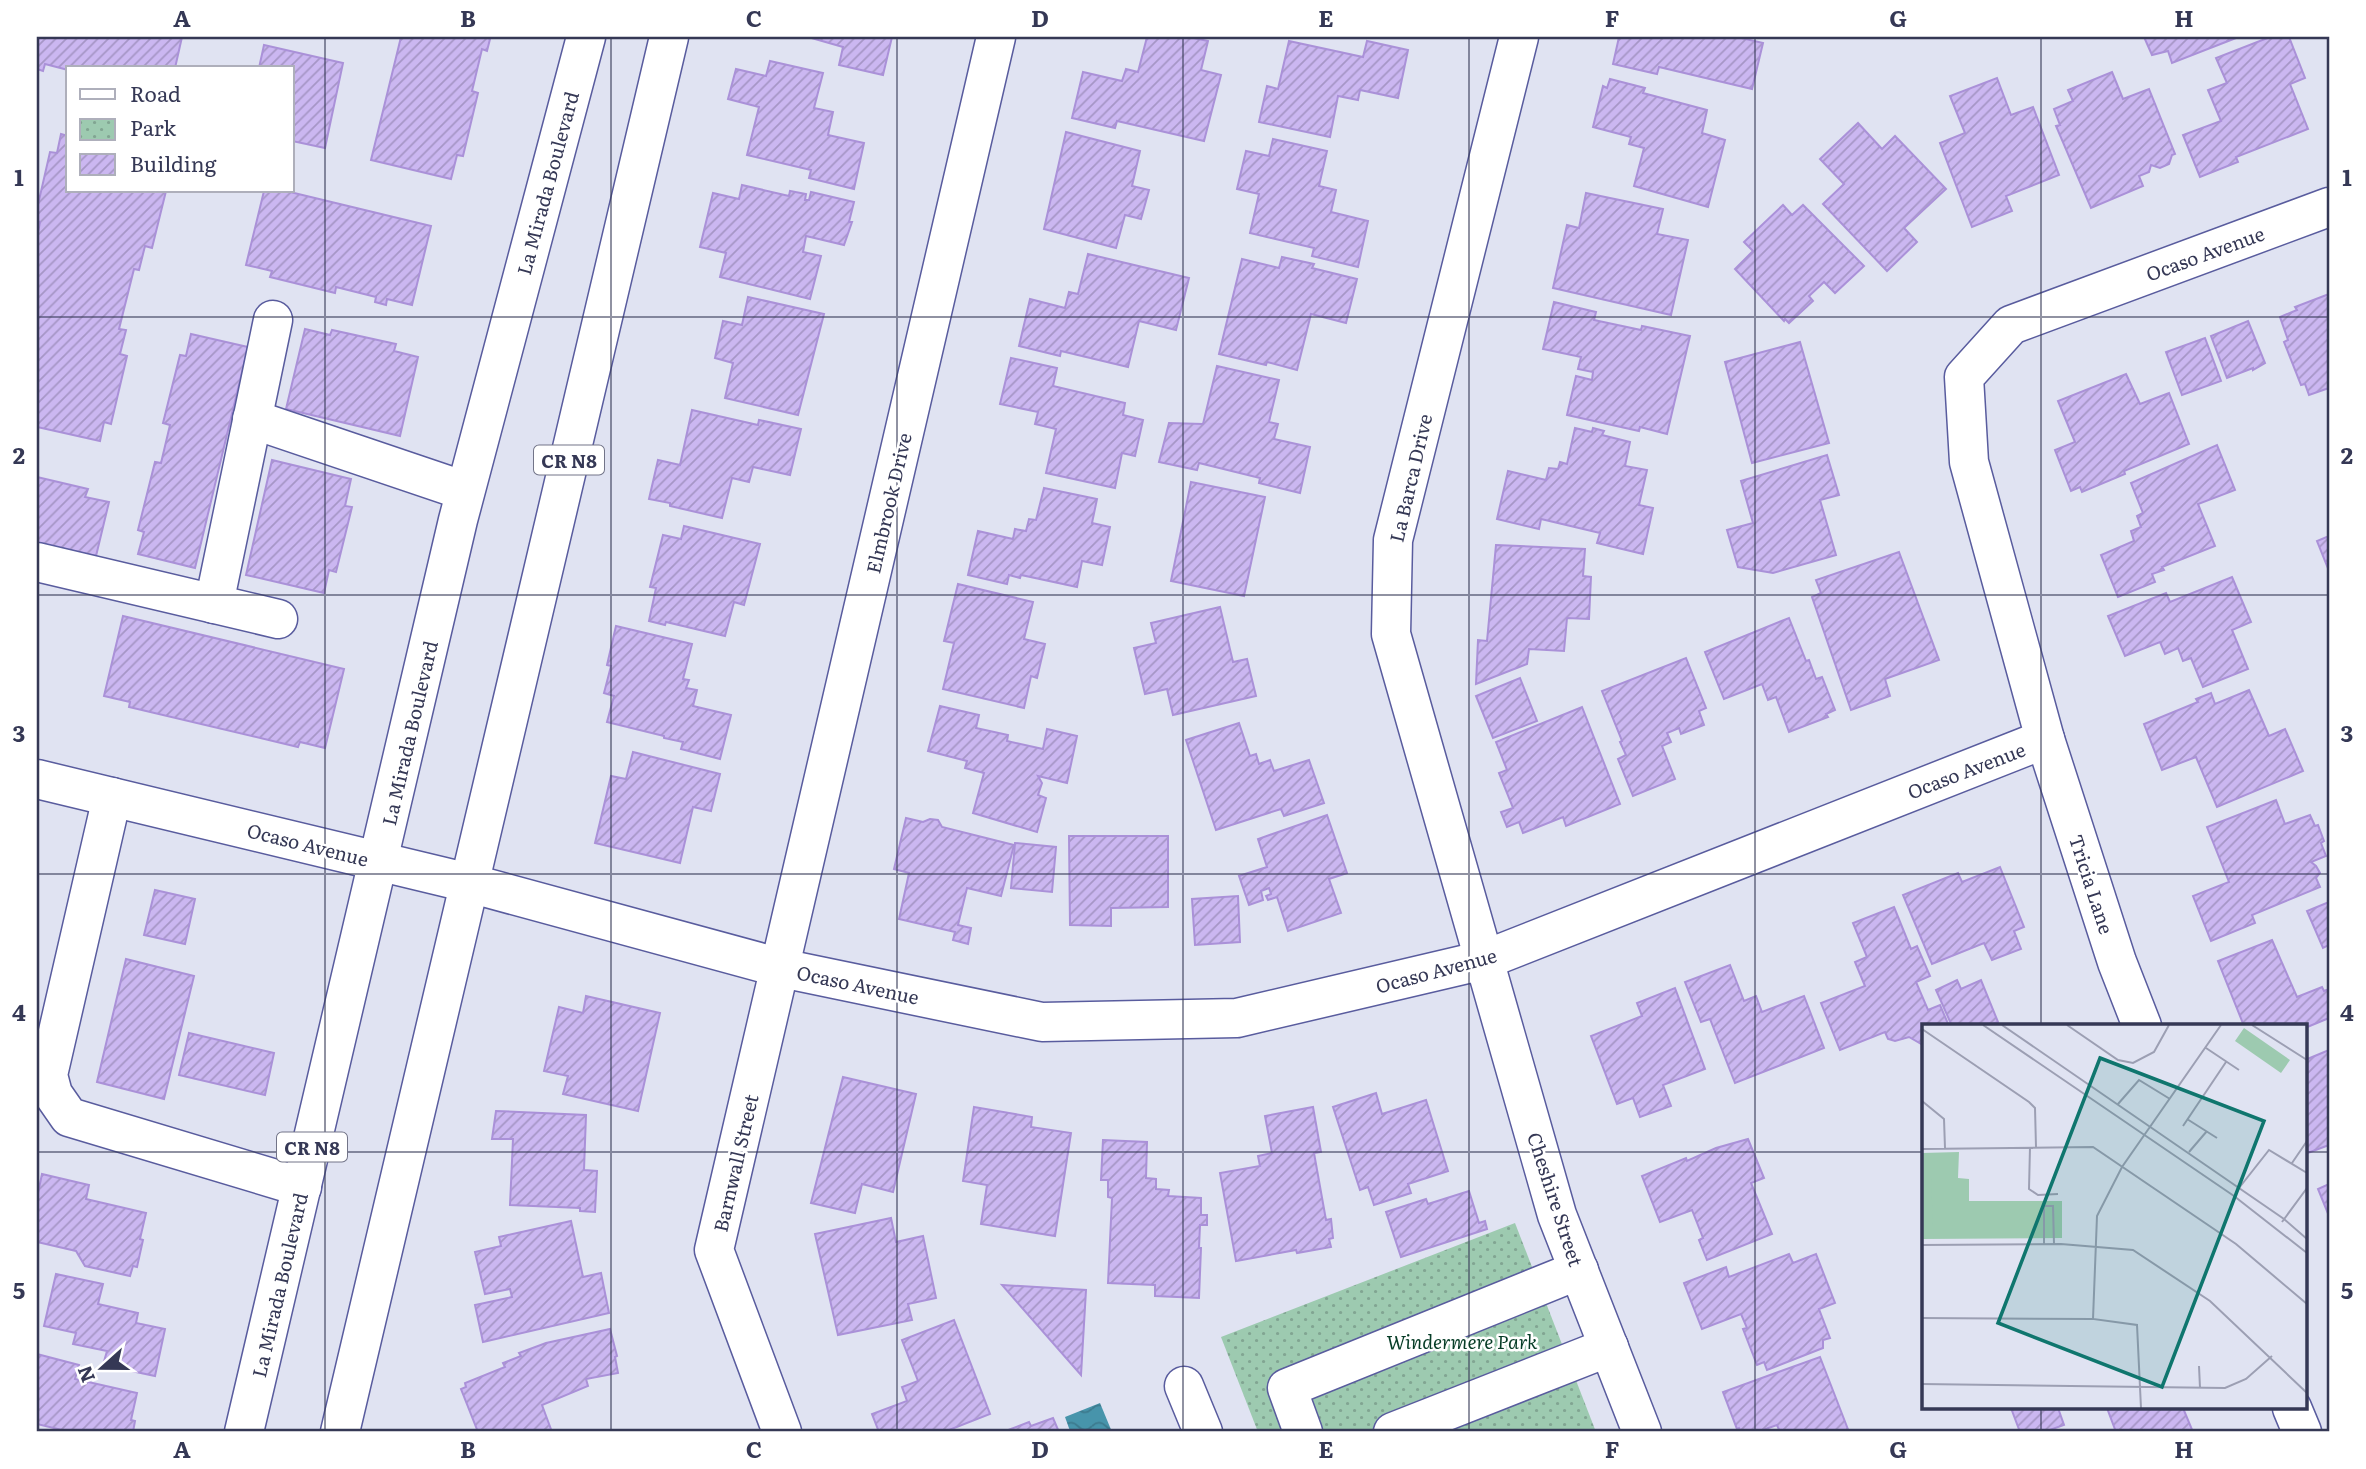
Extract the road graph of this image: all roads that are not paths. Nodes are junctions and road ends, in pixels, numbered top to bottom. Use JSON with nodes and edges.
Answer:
{"nodes":[{"id":1,"x":586,"y":37,"type":"edge"},
{"id":2,"x":669,"y":37,"type":"edge"},
{"id":3,"x":996,"y":37,"type":"edge"},
{"id":4,"x":1519,"y":37,"type":"edge"},
{"id":5,"x":2329,"y":206,"type":"edge"},
{"id":6,"x":273,"y":320,"type":"dead end"},
{"id":7,"x":252,"y":419,"type":"junction"},
{"id":8,"x":465,"y":491,"type":"junction"},
{"id":9,"x":37,"y":562,"type":"edge"},
{"id":10,"x":214,"y":604,"type":"junction"},
{"id":11,"x":278,"y":619,"type":"dead end"},
{"id":12,"x":2045,"y":740,"type":"junction"},
{"id":13,"x":37,"y":779,"type":"edge"},
{"id":14,"x":112,"y":797,"type":"junction"},
{"id":15,"x":379,"y":861,"type":"junction"},
{"id":16,"x":469,"y":883,"type":"junction"},
{"id":17,"x":1484,"y":960,"type":"junction"},
{"id":18,"x":781,"y":968,"type":"junction"},
{"id":19,"x":2141,"y":1024,"type":"edge"},
{"id":20,"x":302,"y":1187,"type":"junction"},
{"id":21,"x":1579,"y":1270,"type":"junction"},
{"id":22,"x":1609,"y":1347,"type":"junction"},
{"id":23,"x":1184,"y":1386,"type":"dead end"},
{"id":24,"x":2293,"y":1410,"type":"edge"},
{"id":25,"x":244,"y":1432,"type":"edge"},
{"id":26,"x":340,"y":1432,"type":"edge"},
{"id":27,"x":782,"y":1432,"type":"edge"},
{"id":28,"x":1203,"y":1432,"type":"edge"},
{"id":29,"x":1303,"y":1432,"type":"edge"},
{"id":30,"x":1393,"y":1432,"type":"edge"},
{"id":31,"x":1642,"y":1432,"type":"edge"},
{"id":32,"x":2302,"y":1432,"type":"edge"}],
"edges":[{"from":1,"to":8,"type":"street","name":"La Mirada Boulevard","number":"CR N8"},
{"from":2,"to":16,"type":"street","number":"CR N8"},
{"from":3,"to":18,"type":"street","name":"Elmbrook Drive"},
{"from":4,"to":17,"type":"street","name":"La Barca Drive"},
{"from":5,"to":12,"type":"street","name":"Ocaso Avenue"},
{"from":6,"to":7,"type":"street"},
{"from":7,"to":8,"type":"street"},
{"from":7,"to":10,"type":"street"},
{"from":8,"to":15,"type":"street","name":"La Mirada Boulevard","number":"CR N8"},
{"from":9,"to":10,"type":"street"},
{"from":10,"to":11,"type":"street"},
{"from":12,"to":17,"type":"street","name":"Ocaso Avenue"},
{"from":12,"to":19,"type":"street","name":"Tricia Lane"},
{"from":13,"to":14,"type":"street","name":"Ocaso Avenue"},
{"from":14,"to":15,"type":"street","name":"Ocaso Avenue"},
{"from":14,"to":20,"type":"street"},
{"from":15,"to":16,"type":"street","name":"Ocaso Avenue"},
{"from":15,"to":20,"type":"street","name":"La Mirada Boulevard","number":"CR N8"},
{"from":16,"to":18,"type":"street","name":"Ocaso Avenue"},
{"from":16,"to":26,"type":"street","number":"CR N8"},
{"from":17,"to":18,"type":"street","name":"Ocaso Avenue"},
{"from":17,"to":21,"type":"street","name":"Cheshire Street"},
{"from":18,"to":27,"type":"street","name":"Barnwall Street"},
{"from":20,"to":25,"type":"street","name":"La Mirada Boulevard","number":"CR N8"},
{"from":21,"to":22,"type":"street","name":"Cheshire Street"},
{"from":21,"to":29,"type":"street"},
{"from":22,"to":30,"type":"street"},
{"from":22,"to":31,"type":"street","name":"Cheshire Street"},
{"from":23,"to":28,"type":"street"},
{"from":24,"to":32,"type":"street"}]}
